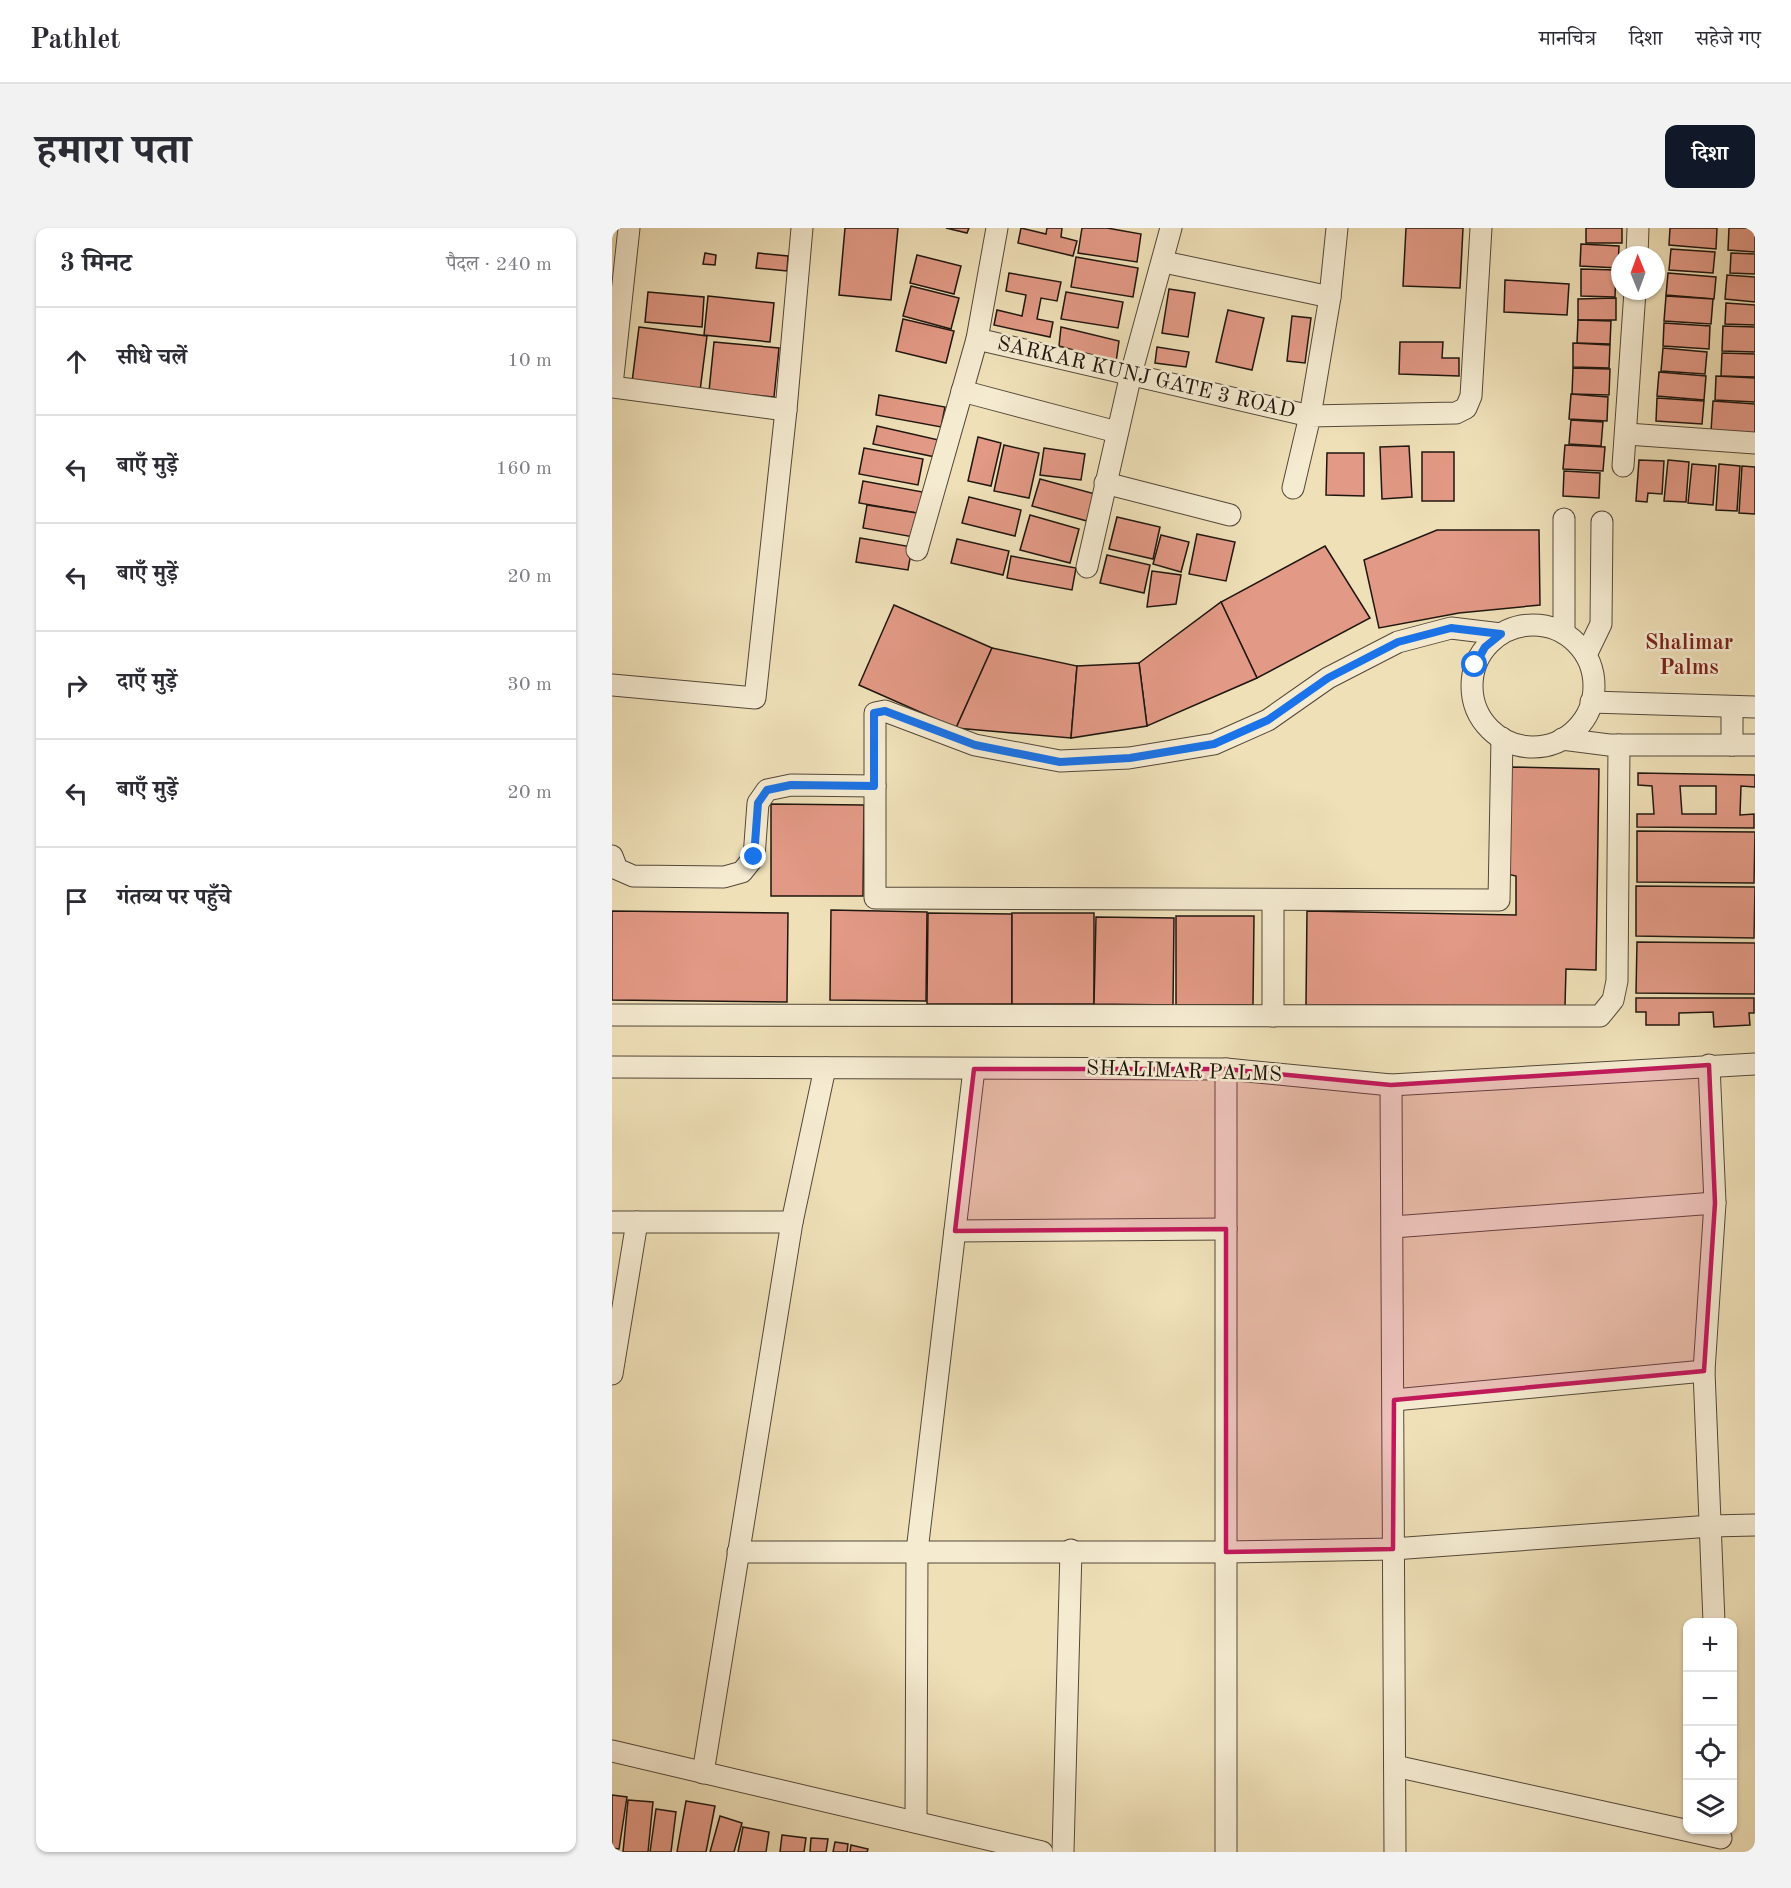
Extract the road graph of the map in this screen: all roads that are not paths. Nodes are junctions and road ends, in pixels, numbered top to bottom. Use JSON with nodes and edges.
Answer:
{"nodes":[{"id":1,"x":629,"y":228,"type":"edge"},
{"id":2,"x":802,"y":228,"type":"edge"},
{"id":3,"x":997,"y":228,"type":"edge"},
{"id":4,"x":1172,"y":228,"type":"edge"},
{"id":5,"x":1337,"y":228,"type":"edge"},
{"id":6,"x":1481,"y":228,"type":"edge"},
{"id":7,"x":1638,"y":228,"type":"edge"},
{"id":8,"x":1637,"y":246,"type":"edge"},
{"id":9,"x":1164,"y":262,"type":"junction"},
{"id":10,"x":1330,"y":297,"type":"junction"},
{"id":11,"x":1634,"y":300,"type":"edge"},
{"id":12,"x":976,"y":339,"type":"junction"},
{"id":13,"x":1131,"y":374,"type":"junction"},
{"id":14,"x":612,"y":386,"type":"edge"},
{"id":15,"x":962,"y":391,"type":"junction"},
{"id":16,"x":786,"y":410,"type":"junction"},
{"id":17,"x":1310,"y":416,"type":"junction"},
{"id":18,"x":1117,"y":432,"type":"junction"},
{"id":19,"x":1626,"y":434,"type":"junction"},
{"id":20,"x":1755,"y":444,"type":"edge"},
{"id":21,"x":1623,"y":466,"type":"dead end"},
{"id":22,"x":1106,"y":483,"type":"junction"},
{"id":23,"x":1293,"y":488,"type":"dead end"},
{"id":24,"x":1230,"y":514,"type":"dead end"},
{"id":25,"x":1564,"y":519,"type":"dead end"},
{"id":26,"x":1602,"y":522,"type":"dead end"},
{"id":27,"x":916,"y":550,"type":"dead end"},
{"id":28,"x":1087,"y":567,"type":"dead end"},
{"id":29,"x":1564,"y":633,"type":"junction"},
{"id":30,"x":1501,"y":634,"type":"junction"},
{"id":31,"x":1586,"y":655,"type":"junction"},
{"id":32,"x":612,"y":685,"type":"edge"},
{"id":33,"x":1592,"y":702,"type":"junction"},
{"id":34,"x":1732,"y":706,"type":"junction"},
{"id":35,"x":1755,"y":707,"type":"edge"},
{"id":36,"x":1502,"y":738,"type":"junction"},
{"id":37,"x":1562,"y":739,"type":"junction"},
{"id":38,"x":1619,"y":745,"type":"junction"},
{"id":39,"x":1732,"y":745,"type":"junction"},
{"id":40,"x":1755,"y":745,"type":"edge"},
{"id":41,"x":874,"y":786,"type":"junction"},
{"id":42,"x":612,"y":856,"type":"edge"},
{"id":43,"x":1273,"y":900,"type":"junction"},
{"id":44,"x":612,"y":1015,"type":"edge"},
{"id":45,"x":1273,"y":1016,"type":"junction"},
{"id":46,"x":1755,"y":1064,"type":"edge"},
{"id":47,"x":1709,"y":1065,"type":"junction"},
{"id":48,"x":612,"y":1067,"type":"edge"},
{"id":49,"x":825,"y":1068,"type":"junction"},
{"id":50,"x":974,"y":1069,"type":"junction"},
{"id":51,"x":1226,"y":1069,"type":"junction"},
{"id":52,"x":1391,"y":1085,"type":"junction"},
{"id":53,"x":1715,"y":1203,"type":"junction"},
{"id":54,"x":612,"y":1222,"type":"edge"},
{"id":55,"x":637,"y":1222,"type":"junction"},
{"id":56,"x":792,"y":1222,"type":"junction"},
{"id":57,"x":1394,"y":1227,"type":"junction"},
{"id":58,"x":1226,"y":1228,"type":"junction"},
{"id":59,"x":955,"y":1232,"type":"junction"},
{"id":60,"x":1704,"y":1371,"type":"junction"},
{"id":61,"x":612,"y":1374,"type":"edge"},
{"id":62,"x":1394,"y":1400,"type":"junction"},
{"id":63,"x":1755,"y":1525,"type":"edge"},
{"id":64,"x":1711,"y":1526,"type":"junction"},
{"id":65,"x":1393,"y":1549,"type":"junction"},
{"id":66,"x":1071,"y":1550,"type":"junction"},
{"id":67,"x":917,"y":1551,"type":"junction"},
{"id":68,"x":738,"y":1552,"type":"junction"},
{"id":69,"x":1226,"y":1552,"type":"junction"},
{"id":70,"x":1714,"y":1618,"type":"edge"},
{"id":71,"x":612,"y":1751,"type":"edge"},
{"id":72,"x":1395,"y":1767,"type":"junction"},
{"id":73,"x":703,"y":1773,"type":"junction"},
{"id":74,"x":916,"y":1822,"type":"junction"},
{"id":75,"x":1721,"y":1840,"type":"edge"},
{"id":76,"x":1042,"y":1852,"type":"edge"},
{"id":77,"x":1063,"y":1852,"type":"edge"},
{"id":78,"x":1226,"y":1852,"type":"edge"},
{"id":79,"x":1395,"y":1852,"type":"edge"}],
"edges":[{"from":1,"to":14,"type":"street"},
{"from":2,"to":16,"type":"street"},
{"from":3,"to":12,"type":"street","name":"SARKAR KUNJ GATE 3 ROAD"},
{"from":4,"to":9,"type":"street"},
{"from":5,"to":10,"type":"street","name":"SARKAR KUNJ GATE 3 ROAD"},
{"from":6,"to":17,"type":"street"},
{"from":7,"to":8,"type":"street"},
{"from":9,"to":10,"type":"street"},
{"from":9,"to":13,"type":"street"},
{"from":10,"to":17,"type":"street","name":"SARKAR KUNJ GATE 3 ROAD"},
{"from":11,"to":19,"type":"street"},
{"from":12,"to":13,"type":"street","name":"SARKAR KUNJ GATE 3 ROAD"},
{"from":12,"to":15,"type":"street"},
{"from":13,"to":17,"type":"street","name":"SARKAR KUNJ GATE 3 ROAD"},
{"from":13,"to":18,"type":"street"},
{"from":14,"to":16,"type":"street"},
{"from":15,"to":18,"type":"street"},
{"from":15,"to":27,"type":"street"},
{"from":16,"to":32,"type":"street"},
{"from":17,"to":23,"type":"street"},
{"from":18,"to":22,"type":"street"},
{"from":19,"to":20,"type":"street"},
{"from":19,"to":21,"type":"street"},
{"from":22,"to":24,"type":"street"},
{"from":22,"to":28,"type":"street"},
{"from":25,"to":29,"type":"street"},
{"from":26,"to":31,"type":"street"},
{"from":29,"to":30,"type":"street"},
{"from":29,"to":31,"type":"street"},
{"from":30,"to":36,"type":"street"},
{"from":30,"to":41,"type":"street"},
{"from":31,"to":33,"type":"street"},
{"from":33,"to":34,"type":"street"},
{"from":33,"to":37,"type":"street"},
{"from":34,"to":35,"type":"street"},
{"from":34,"to":39,"type":"street"},
{"from":36,"to":37,"type":"street"},
{"from":36,"to":43,"type":"street"},
{"from":37,"to":38,"type":"street"},
{"from":38,"to":39,"type":"street"},
{"from":38,"to":45,"type":"street"},
{"from":39,"to":40,"type":"street"},
{"from":41,"to":42,"type":"street"},
{"from":41,"to":43,"type":"street"},
{"from":43,"to":45,"type":"street"},
{"from":44,"to":45,"type":"street"},
{"from":46,"to":47,"type":"street","name":"SHALIMAR PALMS"},
{"from":47,"to":52,"type":"street","name":"SHALIMAR PALMS"},
{"from":47,"to":53,"type":"street"},
{"from":48,"to":49,"type":"street","name":"SHALIMAR PALMS"},
{"from":49,"to":50,"type":"street","name":"SHALIMAR PALMS"},
{"from":49,"to":56,"type":"street"},
{"from":50,"to":51,"type":"street","name":"SHALIMAR PALMS"},
{"from":50,"to":59,"type":"street"},
{"from":51,"to":52,"type":"street","name":"SHALIMAR PALMS"},
{"from":51,"to":58,"type":"street"},
{"from":52,"to":57,"type":"street"},
{"from":53,"to":57,"type":"street"},
{"from":53,"to":60,"type":"street"},
{"from":54,"to":55,"type":"street"},
{"from":55,"to":56,"type":"street"},
{"from":55,"to":61,"type":"street"},
{"from":56,"to":68,"type":"street"},
{"from":57,"to":62,"type":"street"},
{"from":58,"to":59,"type":"street"},
{"from":58,"to":69,"type":"street"},
{"from":59,"to":67,"type":"street"},
{"from":60,"to":62,"type":"street"},
{"from":60,"to":64,"type":"street"},
{"from":62,"to":65,"type":"street"},
{"from":63,"to":64,"type":"street"},
{"from":64,"to":65,"type":"street"},
{"from":64,"to":70,"type":"street"},
{"from":65,"to":69,"type":"street"},
{"from":65,"to":72,"type":"street"},
{"from":66,"to":67,"type":"street"},
{"from":66,"to":69,"type":"street"},
{"from":66,"to":77,"type":"street"},
{"from":67,"to":68,"type":"street"},
{"from":67,"to":74,"type":"street"},
{"from":68,"to":73,"type":"street"},
{"from":69,"to":78,"type":"street"},
{"from":71,"to":73,"type":"street"},
{"from":72,"to":75,"type":"street"},
{"from":72,"to":79,"type":"street"},
{"from":73,"to":74,"type":"street"},
{"from":74,"to":76,"type":"street"}]}
